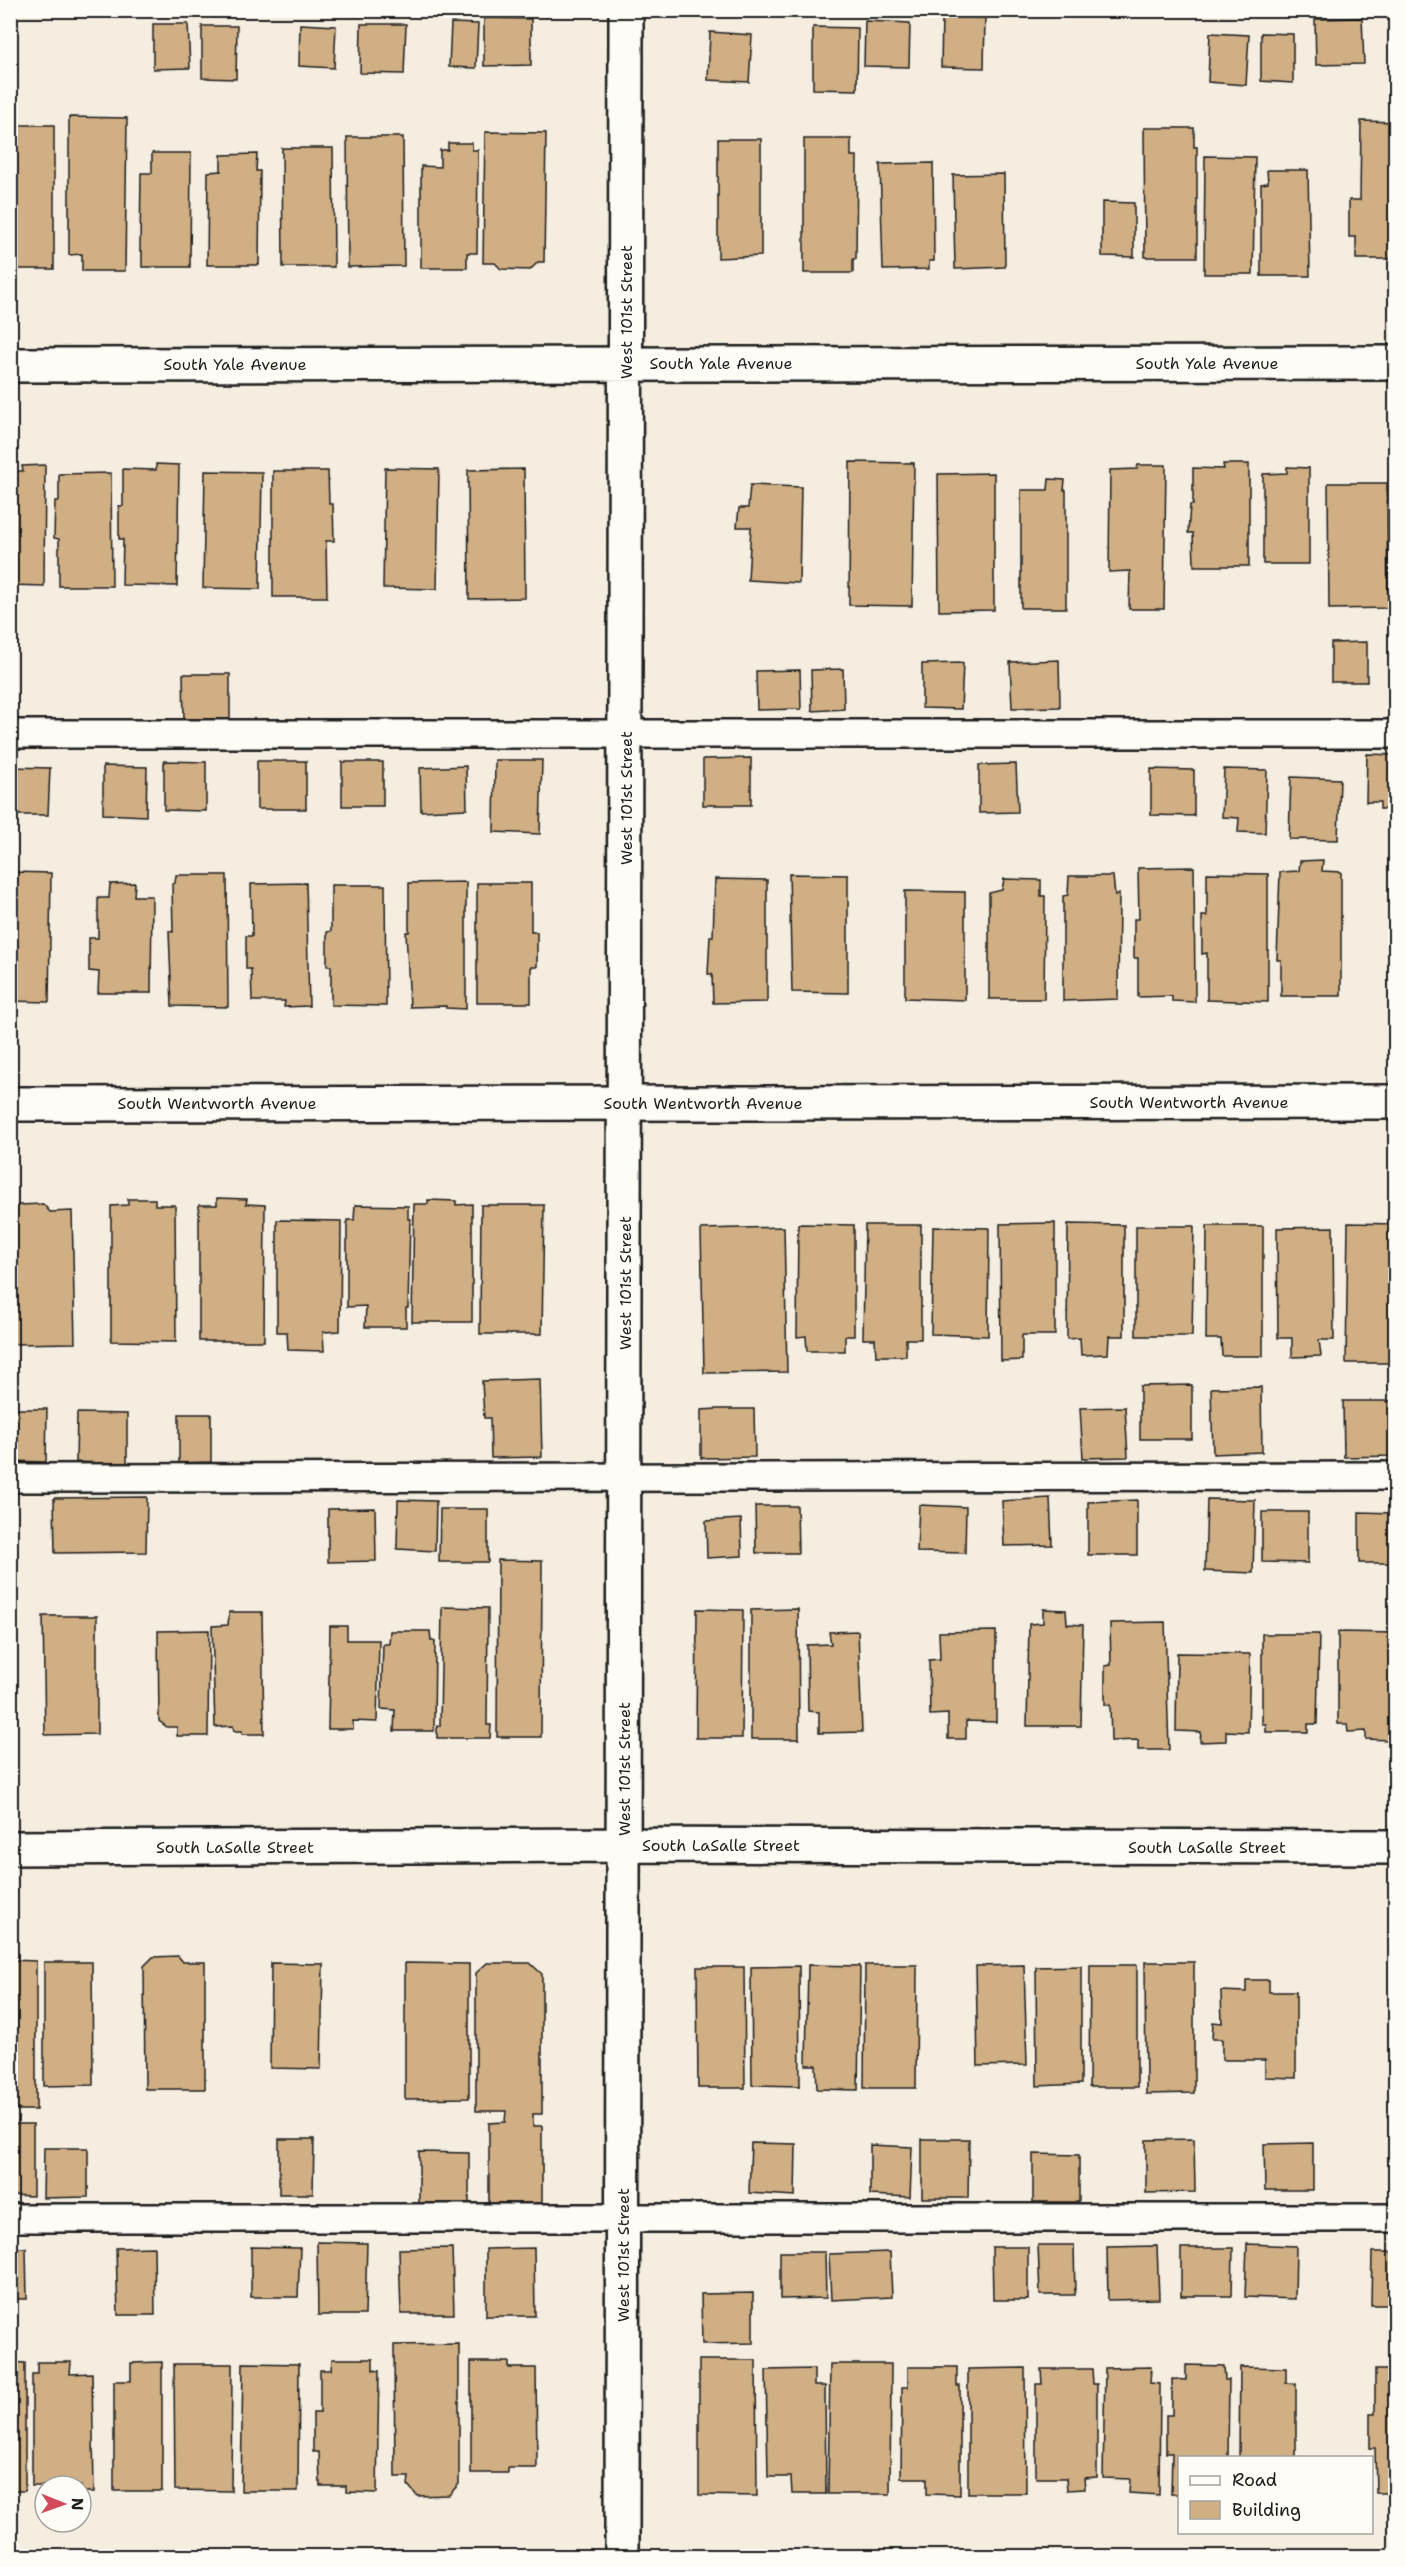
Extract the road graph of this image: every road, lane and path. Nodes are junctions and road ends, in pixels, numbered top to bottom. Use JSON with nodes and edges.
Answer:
{"nodes":[{"id":1,"x":626,"y":10,"type":"edge"},
{"id":2,"x":626,"y":363,"type":"junction"},
{"id":3,"x":1395,"y":363,"type":"edge"},
{"id":4,"x":10,"y":365,"type":"edge"},
{"id":5,"x":10,"y":734,"type":"edge"},
{"id":6,"x":626,"y":734,"type":"junction"},
{"id":7,"x":1395,"y":734,"type":"edge"},
{"id":8,"x":1395,"y":1102,"type":"edge"},
{"id":9,"x":625,"y":1103,"type":"junction"},
{"id":10,"x":10,"y":1104,"type":"edge"},
{"id":11,"x":1395,"y":1476,"type":"edge"},
{"id":12,"x":10,"y":1478,"type":"edge"},
{"id":13,"x":624,"y":1478,"type":"junction"},
{"id":14,"x":624,"y":1845,"type":"junction"},
{"id":15,"x":1395,"y":1847,"type":"edge"},
{"id":16,"x":10,"y":1848,"type":"edge"},
{"id":17,"x":10,"y":2218,"type":"edge"},
{"id":18,"x":623,"y":2218,"type":"junction"},
{"id":19,"x":1395,"y":2218,"type":"edge"},
{"id":20,"x":622,"y":2556,"type":"edge"}],
"edges":[{"from":1,"to":2,"type":"street","name":"West 101st Street"},
{"from":2,"to":3,"type":"street","name":"South Yale Avenue"},
{"from":2,"to":4,"type":"street","name":"South Yale Avenue"},
{"from":2,"to":6,"type":"street","name":"West 101st Street"},
{"from":5,"to":6,"type":"lane"},
{"from":6,"to":7,"type":"lane"},
{"from":6,"to":9,"type":"street","name":"West 101st Street"},
{"from":8,"to":9,"type":"street","name":"South Wentworth Avenue"},
{"from":9,"to":10,"type":"street","name":"South Wentworth Avenue"},
{"from":9,"to":13,"type":"street","name":"West 101st Street"},
{"from":11,"to":13,"type":"lane"},
{"from":12,"to":13,"type":"lane"},
{"from":13,"to":14,"type":"street","name":"West 101st Street"},
{"from":14,"to":15,"type":"street","name":"South LaSalle Street"},
{"from":14,"to":16,"type":"street","name":"South LaSalle Street"},
{"from":14,"to":18,"type":"street","name":"West 101st Street"},
{"from":17,"to":18,"type":"lane"},
{"from":18,"to":19,"type":"lane"},
{"from":18,"to":20,"type":"street","name":"West 101st Street"}]}
